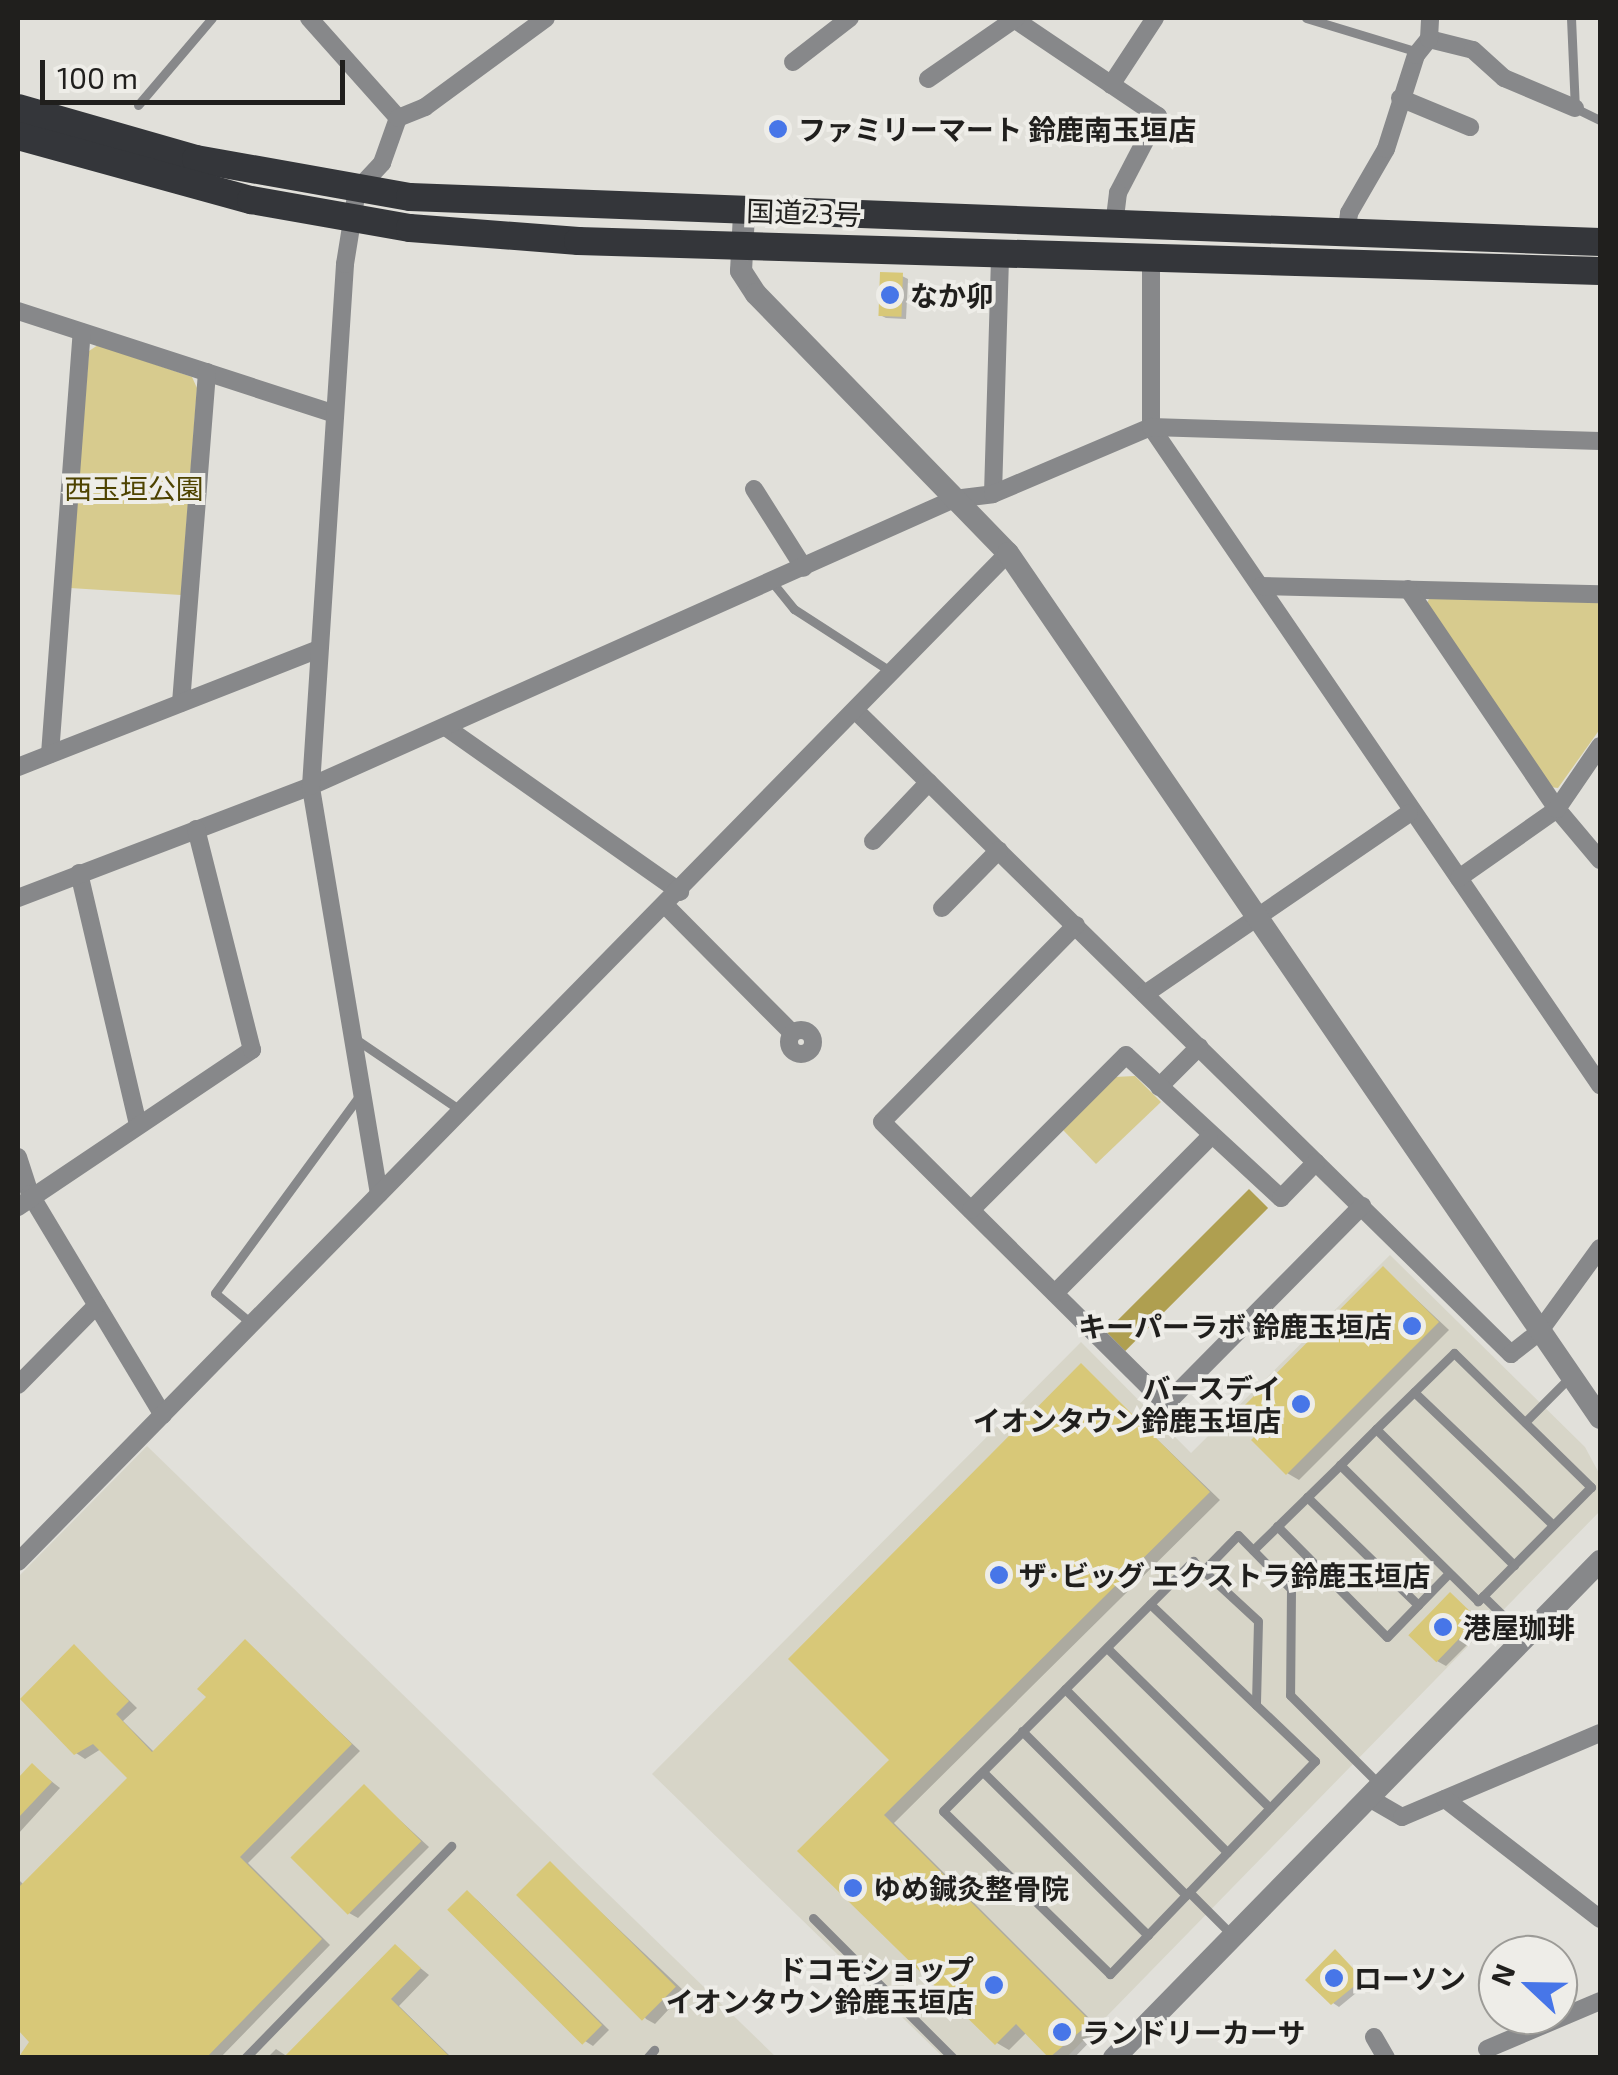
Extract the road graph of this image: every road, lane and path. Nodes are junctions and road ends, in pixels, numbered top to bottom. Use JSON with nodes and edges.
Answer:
{"nodes":[{"id":1,"x":212,"y":18,"type":"edge"},
{"id":2,"x":309,"y":18,"type":"edge"},
{"id":3,"x":546,"y":18,"type":"edge"},
{"id":4,"x":850,"y":18,"type":"edge"},
{"id":5,"x":1014,"y":18,"type":"edge"},
{"id":6,"x":1155,"y":18,"type":"edge"},
{"id":7,"x":1306,"y":18,"type":"edge"},
{"id":8,"x":1430,"y":18,"type":"edge"},
{"id":9,"x":1571,"y":18,"type":"edge"},
{"id":10,"x":1424,"y":46,"type":"junction"},
{"id":11,"x":792,"y":62,"type":"dead end"},
{"id":12,"x":928,"y":79,"type":"dead end"},
{"id":13,"x":1110,"y":85,"type":"junction"},
{"id":14,"x":1400,"y":98,"type":"junction"},
{"id":15,"x":138,"y":105,"type":"dead end"},
{"id":16,"x":18,"y":108,"type":"edge"},
{"id":17,"x":1575,"y":108,"type":"junction"},
{"id":18,"x":398,"y":118,"type":"junction"},
{"id":19,"x":1600,"y":120,"type":"edge"},
{"id":20,"x":1470,"y":127,"type":"dead end"},
{"id":21,"x":18,"y":136,"type":"edge"},
{"id":22,"x":357,"y":190,"type":"junction"},
{"id":23,"x":744,"y":214,"type":"junction"},
{"id":24,"x":354,"y":219,"type":"junction"},
{"id":25,"x":1114,"y":227,"type":"junction"},
{"id":26,"x":1346,"y":235,"type":"junction"},
{"id":27,"x":741,"y":242,"type":"junction"},
{"id":28,"x":1600,"y":242,"type":"edge"},
{"id":29,"x":1000,"y":251,"type":"junction"},
{"id":30,"x":1151,"y":254,"type":"junction"},
{"id":31,"x":1600,"y":271,"type":"edge"},
{"id":32,"x":18,"y":312,"type":"edge"},
{"id":33,"x":82,"y":332,"type":"junction"},
{"id":34,"x":207,"y":372,"type":"junction"},
{"id":35,"x":331,"y":413,"type":"junction"},
{"id":36,"x":1151,"y":427,"type":"junction"},
{"id":37,"x":1600,"y":441,"type":"edge"},
{"id":38,"x":754,"y":489,"type":"dead end"},
{"id":39,"x":993,"y":494,"type":"junction"},
{"id":40,"x":954,"y":500,"type":"junction"},
{"id":41,"x":1008,"y":553,"type":"junction"},
{"id":42,"x":804,"y":568,"type":"junction"},
{"id":43,"x":772,"y":582,"type":"junction"},
{"id":44,"x":1261,"y":586,"type":"junction"},
{"id":45,"x":1408,"y":589,"type":"junction"},
{"id":46,"x":1600,"y":594,"type":"edge"},
{"id":47,"x":316,"y":650,"type":"junction"},
{"id":48,"x":893,"y":673,"type":"junction"},
{"id":49,"x":182,"y":703,"type":"junction"},
{"id":50,"x":856,"y":712,"type":"junction"},
{"id":51,"x":447,"y":728,"type":"junction"},
{"id":52,"x":1600,"y":746,"type":"edge"},
{"id":53,"x":50,"y":754,"type":"junction"},
{"id":54,"x":18,"y":767,"type":"edge"},
{"id":55,"x":929,"y":782,"type":"junction"},
{"id":56,"x":311,"y":786,"type":"junction"},
{"id":57,"x":1557,"y":809,"type":"junction"},
{"id":58,"x":1409,"y":812,"type":"junction"},
{"id":59,"x":196,"y":829,"type":"junction"},
{"id":60,"x":872,"y":841,"type":"dead end"},
{"id":61,"x":999,"y":850,"type":"junction"},
{"id":62,"x":1600,"y":860,"type":"edge"},
{"id":63,"x":78,"y":874,"type":"junction"},
{"id":64,"x":1459,"y":878,"type":"junction"},
{"id":65,"x":680,"y":892,"type":"junction"},
{"id":66,"x":18,"y":898,"type":"edge"},
{"id":67,"x":666,"y":906,"type":"junction"},
{"id":68,"x":942,"y":908,"type":"dead end"},
{"id":69,"x":1261,"y":914,"type":"junction"},
{"id":70,"x":1076,"y":924,"type":"junction"},
{"id":71,"x":1145,"y":994,"type":"junction"},
{"id":72,"x":792,"y":1033,"type":"dead end"},
{"id":73,"x":354,"y":1038,"type":"junction"},
{"id":74,"x":1200,"y":1047,"type":"junction"},
{"id":75,"x":1600,"y":1085,"type":"edge"},
{"id":76,"x":1159,"y":1087,"type":"junction"},
{"id":77,"x":363,"y":1092,"type":"junction"},
{"id":78,"x":462,"y":1111,"type":"junction"},
{"id":79,"x":138,"y":1124,"type":"junction"},
{"id":80,"x":1209,"y":1138,"type":"junction"},
{"id":81,"x":18,"y":1157,"type":"edge"},
{"id":82,"x":1316,"y":1162,"type":"junction"},
{"id":83,"x":379,"y":1194,"type":"junction"},
{"id":84,"x":24,"y":1200,"type":"edge"},
{"id":85,"x":1362,"y":1206,"type":"junction"},
{"id":86,"x":972,"y":1210,"type":"junction"},
{"id":87,"x":1600,"y":1248,"type":"edge"},
{"id":88,"x":1055,"y":1293,"type":"junction"},
{"id":89,"x":97,"y":1304,"type":"junction"},
{"id":90,"x":252,"y":1324,"type":"junction"},
{"id":91,"x":1539,"y":1332,"type":"junction"},
{"id":92,"x":1570,"y":1376,"type":"junction"},
{"id":93,"x":18,"y":1385,"type":"edge"},
{"id":94,"x":1414,"y":1392,"type":"junction"},
{"id":95,"x":163,"y":1415,"type":"junction"},
{"id":96,"x":1600,"y":1418,"type":"edge"},
{"id":97,"x":1526,"y":1422,"type":"junction"},
{"id":98,"x":1376,"y":1429,"type":"junction"},
{"id":99,"x":1340,"y":1465,"type":"junction"},
{"id":100,"x":1307,"y":1497,"type":"junction"},
{"id":101,"x":1553,"y":1525,"type":"junction"},
{"id":102,"x":1278,"y":1526,"type":"junction"},
{"id":103,"x":1253,"y":1550,"type":"junction"},
{"id":104,"x":1600,"y":1561,"type":"edge"},
{"id":105,"x":18,"y":1562,"type":"edge"},
{"id":106,"x":1514,"y":1565,"type":"junction"},
{"id":107,"x":1203,"y":1571,"type":"junction"},
{"id":108,"x":1449,"y":1573,"type":"junction"},
{"id":109,"x":1483,"y":1596,"type":"junction"},
{"id":110,"x":1150,"y":1604,"type":"junction"},
{"id":111,"x":1418,"y":1605,"type":"junction"},
{"id":112,"x":1526,"y":1638,"type":"junction"},
{"id":113,"x":1106,"y":1648,"type":"junction"},
{"id":114,"x":1066,"y":1689,"type":"junction"},
{"id":115,"x":1256,"y":1705,"type":"junction"},
{"id":116,"x":1022,"y":1730,"type":"junction"},
{"id":117,"x":1600,"y":1733,"type":"edge"},
{"id":118,"x":983,"y":1772,"type":"junction"},
{"id":119,"x":1374,"y":1792,"type":"junction"},
{"id":120,"x":1445,"y":1799,"type":"junction"},
{"id":121,"x":1270,"y":1808,"type":"junction"},
{"id":122,"x":451,"y":1846,"type":"dead end"},
{"id":123,"x":1227,"y":1852,"type":"junction"},
{"id":124,"x":1188,"y":1893,"type":"junction"},
{"id":125,"x":814,"y":1918,"type":"dead end"},
{"id":126,"x":1600,"y":1919,"type":"edge"},
{"id":127,"x":1148,"y":1935,"type":"junction"},
{"id":128,"x":1234,"y":1937,"type":"junction"},
{"id":129,"x":1600,"y":2001,"type":"edge"},
{"id":130,"x":1374,"y":2037,"type":"dead end"},
{"id":131,"x":1487,"y":2049,"type":"dead end"},
{"id":132,"x":1121,"y":2055,"type":"edge"},
{"id":133,"x":244,"y":2058,"type":"edge"},
{"id":134,"x":954,"y":2058,"type":"edge"},
{"id":135,"x":1386,"y":2058,"type":"edge"}],
"edges":[{"from":1,"to":15,"type":"lane"},
{"from":2,"to":18,"type":"street"},
{"from":3,"to":18,"type":"street"},
{"from":4,"to":11,"type":"street"},
{"from":5,"to":12,"type":"street"},
{"from":5,"to":13,"type":"street"},
{"from":6,"to":13,"type":"street"},
{"from":7,"to":10,"type":"lane"},
{"from":8,"to":10,"type":"street"},
{"from":9,"to":17,"type":"lane"},
{"from":10,"to":14,"type":"street"},
{"from":10,"to":17,"type":"street"},
{"from":13,"to":25,"type":"street"},
{"from":14,"to":20,"type":"street"},
{"from":14,"to":26,"type":"street"},
{"from":16,"to":22,"type":"highway","name":"国道23号"},
{"from":17,"to":19,"type":"lane"},
{"from":18,"to":22,"type":"street"},
{"from":21,"to":24,"type":"highway","name":"国道23号"},
{"from":22,"to":23,"type":"highway","name":"国道23号"},
{"from":22,"to":24,"type":"street"},
{"from":23,"to":25,"type":"highway","name":"国道23号"},
{"from":23,"to":27,"type":"street"},
{"from":24,"to":27,"type":"highway","name":"国道23号"},
{"from":24,"to":35,"type":"street"},
{"from":25,"to":26,"type":"highway","name":"国道23号"},
{"from":26,"to":28,"type":"highway","name":"国道23号"},
{"from":27,"to":29,"type":"highway","name":"国道23号"},
{"from":27,"to":40,"type":"street"},
{"from":29,"to":30,"type":"highway","name":"国道23号"},
{"from":29,"to":39,"type":"street"},
{"from":30,"to":31,"type":"highway","name":"国道23号"},
{"from":30,"to":36,"type":"street"},
{"from":32,"to":33,"type":"street"},
{"from":33,"to":34,"type":"street"},
{"from":33,"to":53,"type":"street"},
{"from":34,"to":35,"type":"street"},
{"from":34,"to":49,"type":"street"},
{"from":35,"to":47,"type":"street"},
{"from":36,"to":37,"type":"street"},
{"from":36,"to":39,"type":"street"},
{"from":36,"to":44,"type":"street"},
{"from":38,"to":42,"type":"street"},
{"from":39,"to":40,"type":"street"},
{"from":40,"to":41,"type":"street"},
{"from":40,"to":42,"type":"street"},
{"from":41,"to":48,"type":"street"},
{"from":41,"to":69,"type":"street"},
{"from":42,"to":43,"type":"street"},
{"from":43,"to":48,"type":"lane"},
{"from":43,"to":51,"type":"street"},
{"from":44,"to":45,"type":"street"},
{"from":44,"to":58,"type":"street"},
{"from":45,"to":46,"type":"street"},
{"from":45,"to":57,"type":"street"},
{"from":47,"to":49,"type":"street"},
{"from":47,"to":56,"type":"street"},
{"from":48,"to":50,"type":"street"},
{"from":49,"to":53,"type":"street"},
{"from":50,"to":55,"type":"street"},
{"from":50,"to":65,"type":"street"},
{"from":51,"to":56,"type":"street"},
{"from":51,"to":65,"type":"street"},
{"from":52,"to":57,"type":"street"},
{"from":53,"to":54,"type":"street"},
{"from":55,"to":60,"type":"street"},
{"from":55,"to":61,"type":"street"},
{"from":56,"to":59,"type":"street"},
{"from":56,"to":73,"type":"street"},
{"from":57,"to":62,"type":"street"},
{"from":57,"to":64,"type":"street"},
{"from":58,"to":64,"type":"street"},
{"from":58,"to":69,"type":"street"},
{"from":59,"to":63,"type":"street"},
{"from":59,"to":79,"type":"street"},
{"from":61,"to":68,"type":"street"},
{"from":61,"to":70,"type":"street"},
{"from":63,"to":66,"type":"street"},
{"from":63,"to":79,"type":"street"},
{"from":64,"to":75,"type":"street"},
{"from":65,"to":67,"type":"street"},
{"from":67,"to":72,"type":"street"},
{"from":67,"to":78,"type":"street"},
{"from":69,"to":71,"type":"street"},
{"from":69,"to":91,"type":"street"},
{"from":70,"to":71,"type":"street"},
{"from":70,"to":86,"type":"street"},
{"from":71,"to":74,"type":"street"},
{"from":73,"to":77,"type":"street"},
{"from":73,"to":78,"type":"lane"},
{"from":74,"to":76,"type":"street"},
{"from":74,"to":82,"type":"street"},
{"from":76,"to":80,"type":"street"},
{"from":76,"to":86,"type":"street"},
{"from":77,"to":83,"type":"street"},
{"from":77,"to":90,"type":"lane"},
{"from":78,"to":83,"type":"street"},
{"from":79,"to":84,"type":"street"},
{"from":80,"to":82,"type":"street"},
{"from":80,"to":88,"type":"street"},
{"from":81,"to":84,"type":"street"},
{"from":82,"to":85,"type":"street"},
{"from":83,"to":90,"type":"street"},
{"from":84,"to":89,"type":"street"},
{"from":85,"to":88,"type":"street"},
{"from":85,"to":91,"type":"street"},
{"from":86,"to":88,"type":"street"},
{"from":87,"to":91,"type":"street"},
{"from":89,"to":93,"type":"street"},
{"from":89,"to":95,"type":"street"},
{"from":90,"to":95,"type":"street"},
{"from":91,"to":92,"type":"street"},
{"from":92,"to":96,"type":"street"},
{"from":92,"to":97,"type":"lane"},
{"from":94,"to":97,"type":"lane"},
{"from":94,"to":98,"type":"lane"},
{"from":94,"to":101,"type":"lane"},
{"from":95,"to":105,"type":"street"},
{"from":97,"to":101,"type":"lane"},
{"from":98,"to":99,"type":"lane"},
{"from":98,"to":106,"type":"lane"},
{"from":99,"to":100,"type":"lane"},
{"from":99,"to":108,"type":"lane"},
{"from":100,"to":102,"type":"lane"},
{"from":100,"to":111,"type":"lane"},
{"from":101,"to":106,"type":"lane"},
{"from":102,"to":103,"type":"lane"},
{"from":102,"to":111,"type":"lane"},
{"from":103,"to":107,"type":"lane"},
{"from":103,"to":119,"type":"lane"},
{"from":104,"to":112,"type":"street"},
{"from":106,"to":109,"type":"lane"},
{"from":107,"to":110,"type":"lane"},
{"from":107,"to":115,"type":"lane"},
{"from":108,"to":109,"type":"lane"},
{"from":108,"to":111,"type":"lane"},
{"from":109,"to":112,"type":"lane"},
{"from":110,"to":113,"type":"lane"},
{"from":110,"to":115,"type":"lane"},
{"from":112,"to":119,"type":"street"},
{"from":113,"to":114,"type":"lane"},
{"from":113,"to":121,"type":"lane"},
{"from":114,"to":116,"type":"lane"},
{"from":114,"to":123,"type":"lane"},
{"from":115,"to":121,"type":"lane"},
{"from":116,"to":118,"type":"lane"},
{"from":116,"to":124,"type":"lane"},
{"from":117,"to":120,"type":"street"},
{"from":118,"to":127,"type":"lane"},
{"from":118,"to":127,"type":"lane"},
{"from":119,"to":120,"type":"street"},
{"from":119,"to":128,"type":"street"},
{"from":120,"to":126,"type":"street"},
{"from":121,"to":123,"type":"lane"},
{"from":122,"to":133,"type":"lane"},
{"from":123,"to":124,"type":"lane"},
{"from":124,"to":127,"type":"lane"},
{"from":124,"to":128,"type":"lane"},
{"from":125,"to":134,"type":"lane"},
{"from":128,"to":132,"type":"street"},
{"from":129,"to":131,"type":"street"},
{"from":130,"to":135,"type":"street"}]}
